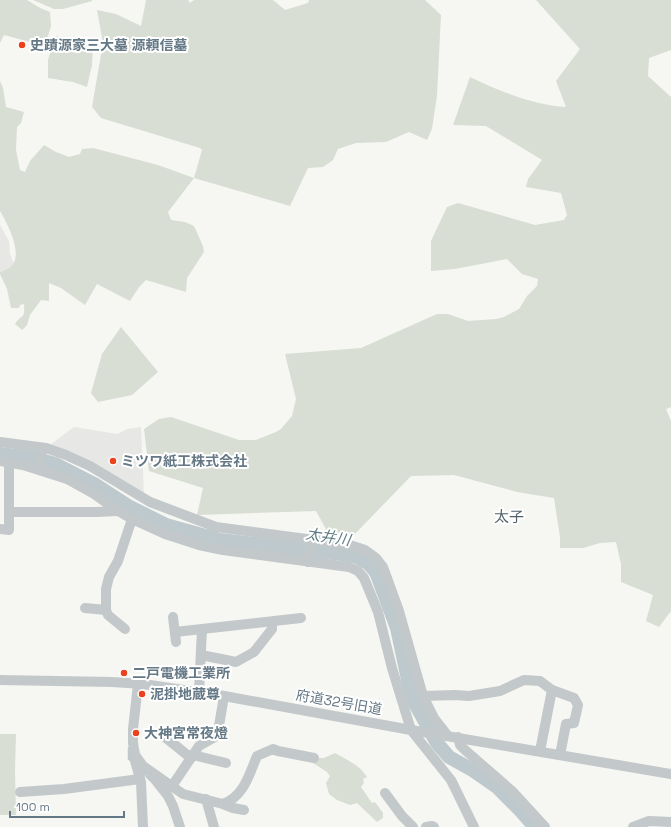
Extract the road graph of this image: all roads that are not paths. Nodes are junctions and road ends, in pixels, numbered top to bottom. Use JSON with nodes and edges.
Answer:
{"nodes":[{"id":1,"x":0,"y":442,"type":"edge"},
{"id":2,"x":43,"y":448,"type":"junction"},
{"id":3,"x":5,"y":462,"type":"edge"},
{"id":4,"x":38,"y":469,"type":"junction"},
{"id":5,"x":118,"y":511,"type":"junction"},
{"id":6,"x":9,"y":512,"type":"junction"},
{"id":7,"x":132,"y":519,"type":"junction"},
{"id":8,"x":0,"y":529,"type":"edge"},
{"id":9,"x":311,"y":541,"type":"junction"},
{"id":10,"x":309,"y":560,"type":"junction"},
{"id":11,"x":85,"y":608,"type":"dead end"},
{"id":12,"x":106,"y":610,"type":"junction"},
{"id":13,"x":173,"y":617,"type":"dead end"},
{"id":14,"x":301,"y":618,"type":"dead end"},
{"id":15,"x":272,"y":622,"type":"junction"},
{"id":16,"x":125,"y":629,"type":"dead end"},
{"id":17,"x":202,"y":629,"type":"junction"},
{"id":18,"x":201,"y":655,"type":"junction"},
{"id":19,"x":0,"y":680,"type":"edge"},
{"id":20,"x":138,"y":684,"type":"junction"},
{"id":21,"x":552,"y":690,"type":"junction"},
{"id":22,"x":199,"y":692,"type":"junction"},
{"id":23,"x":224,"y":696,"type":"junction"},
{"id":24,"x":423,"y":696,"type":"junction"},
{"id":25,"x":416,"y":730,"type":"junction"},
{"id":26,"x":160,"y":733,"type":"dead end"},
{"id":27,"x":450,"y":736,"type":"junction"},
{"id":28,"x":540,"y":751,"type":"junction"},
{"id":29,"x":560,"y":754,"type":"junction"},
{"id":30,"x":135,"y":755,"type":"junction"},
{"id":31,"x":192,"y":756,"type":"junction"},
{"id":32,"x":314,"y":758,"type":"dead end"},
{"id":33,"x":225,"y":760,"type":"dead end"},
{"id":34,"x":150,"y":772,"type":"junction"},
{"id":35,"x":671,"y":774,"type":"edge"},
{"id":36,"x":140,"y":778,"type":"junction"},
{"id":37,"x":172,"y":786,"type":"junction"},
{"id":38,"x":20,"y":792,"type":"dead end"},
{"id":39,"x":385,"y":793,"type":"dead end"},
{"id":40,"x":206,"y":799,"type":"junction"},
{"id":41,"x":223,"y":804,"type":"junction"},
{"id":42,"x":244,"y":810,"type":"dead end"},
{"id":43,"x":671,"y":822,"type":"edge"},
{"id":44,"x":143,"y":827,"type":"edge"},
{"id":45,"x":180,"y":827,"type":"edge"},
{"id":46,"x":214,"y":827,"type":"edge"},
{"id":47,"x":412,"y":827,"type":"edge"},
{"id":48,"x":426,"y":827,"type":"edge"},
{"id":49,"x":434,"y":827,"type":"edge"},
{"id":50,"x":474,"y":827,"type":"edge"},
{"id":51,"x":545,"y":827,"type":"edge"},
{"id":52,"x":632,"y":827,"type":"edge"}],
"edges":[{"from":1,"to":2,"type":"street"},
{"from":2,"to":4,"type":"street"},
{"from":2,"to":9,"type":"street"},
{"from":3,"to":4,"type":"street"},
{"from":3,"to":6,"type":"street"},
{"from":4,"to":5,"type":"street"},
{"from":5,"to":6,"type":"street"},
{"from":5,"to":7,"type":"street"},
{"from":6,"to":8,"type":"street"},
{"from":7,"to":10,"type":"street"},
{"from":7,"to":12,"type":"street"},
{"from":9,"to":10,"type":"street"},
{"from":9,"to":24,"type":"street"},
{"from":10,"to":25,"type":"street"},
{"from":11,"to":12,"type":"street"},
{"from":12,"to":16,"type":"street"},
{"from":13,"to":17,"type":"street"},
{"from":14,"to":15,"type":"street"},
{"from":15,"to":17,"type":"street"},
{"from":15,"to":18,"type":"street"},
{"from":17,"to":18,"type":"street"},
{"from":18,"to":22,"type":"street"},
{"from":19,"to":20,"type":"street","name":"府道32号旧道"},
{"from":20,"to":22,"type":"street","name":"府道32号旧道"},
{"from":20,"to":30,"type":"street"},
{"from":21,"to":24,"type":"street"},
{"from":21,"to":28,"type":"street"},
{"from":21,"to":29,"type":"street"},
{"from":22,"to":23,"type":"street","name":"府道32号旧道"},
{"from":23,"to":25,"type":"street","name":"府道32号旧道"},
{"from":23,"to":31,"type":"street"},
{"from":24,"to":27,"type":"street"},
{"from":25,"to":27,"type":"street","name":"府道32号旧道"},
{"from":25,"to":50,"type":"street"},
{"from":26,"to":31,"type":"street"},
{"from":27,"to":28,"type":"street","name":"府道32号旧道"},
{"from":27,"to":51,"type":"street"},
{"from":28,"to":29,"type":"street","name":"府道32号旧道"},
{"from":29,"to":35,"type":"street","name":"府道32号旧道"},
{"from":30,"to":34,"type":"street"},
{"from":30,"to":36,"type":"street"},
{"from":31,"to":33,"type":"street"},
{"from":31,"to":37,"type":"street"},
{"from":32,"to":41,"type":"street"},
{"from":34,"to":37,"type":"street"},
{"from":34,"to":45,"type":"street"},
{"from":36,"to":38,"type":"street"},
{"from":36,"to":44,"type":"street"},
{"from":37,"to":40,"type":"street"},
{"from":39,"to":47,"type":"street"},
{"from":40,"to":41,"type":"street"},
{"from":40,"to":46,"type":"street"},
{"from":41,"to":42,"type":"street"},
{"from":43,"to":52,"type":"street"},
{"from":48,"to":49,"type":"street"}]}
